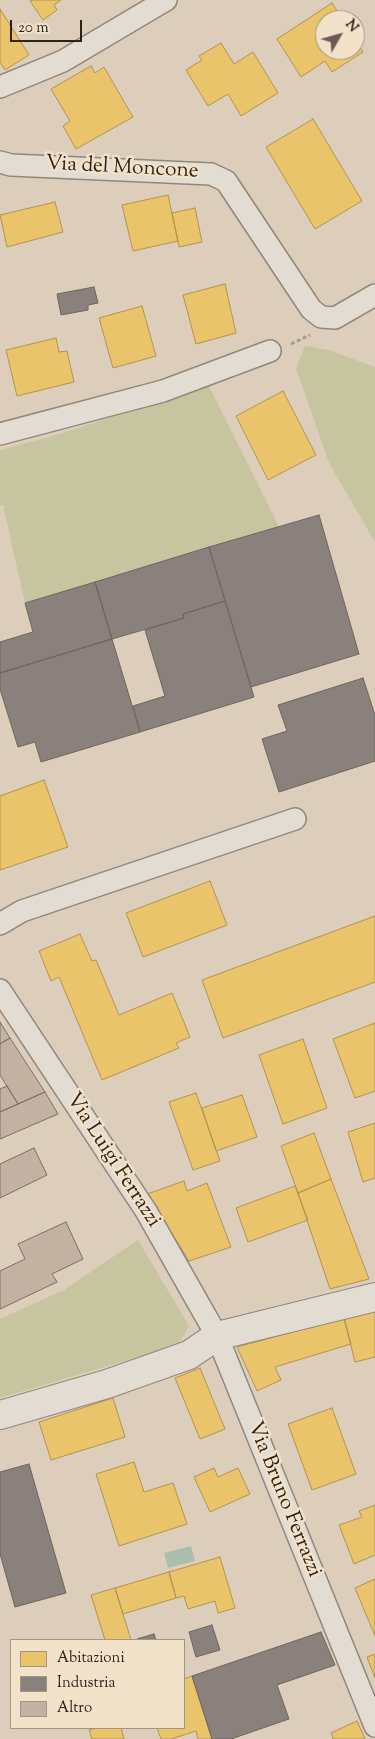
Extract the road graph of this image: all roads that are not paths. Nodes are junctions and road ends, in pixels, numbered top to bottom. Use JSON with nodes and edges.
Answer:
{"nodes":[{"id":1,"x":166,"y":0,"type":"edge"},
{"id":2,"x":0,"y":87,"type":"edge"},
{"id":3,"x":0,"y":162,"type":"edge"},
{"id":4,"x":375,"y":295,"type":"edge"},
{"id":5,"x":270,"y":351,"type":"road end"},
{"id":6,"x":0,"y":434,"type":"edge"},
{"id":7,"x":295,"y":819,"type":"dead end"},
{"id":8,"x":0,"y":924,"type":"edge"},
{"id":9,"x":0,"y":990,"type":"edge"},
{"id":10,"x":375,"y":1297,"type":"edge"},
{"id":11,"x":217,"y":1336,"type":"junction"},
{"id":12,"x":0,"y":1415,"type":"edge"},
{"id":13,"x":375,"y":1726,"type":"edge"}],
"edges":[{"from":1,"to":2,"type":"street"},
{"from":3,"to":4,"type":"street","name":"Via del Moncone"},
{"from":5,"to":6,"type":"street"},
{"from":7,"to":8,"type":"street"},
{"from":9,"to":11,"type":"street","name":"Via Luigi Ferrazzi"},
{"from":10,"to":11,"type":"street"},
{"from":11,"to":12,"type":"street"},
{"from":11,"to":13,"type":"street","name":"Via Bruno Ferrazzi"}]}
